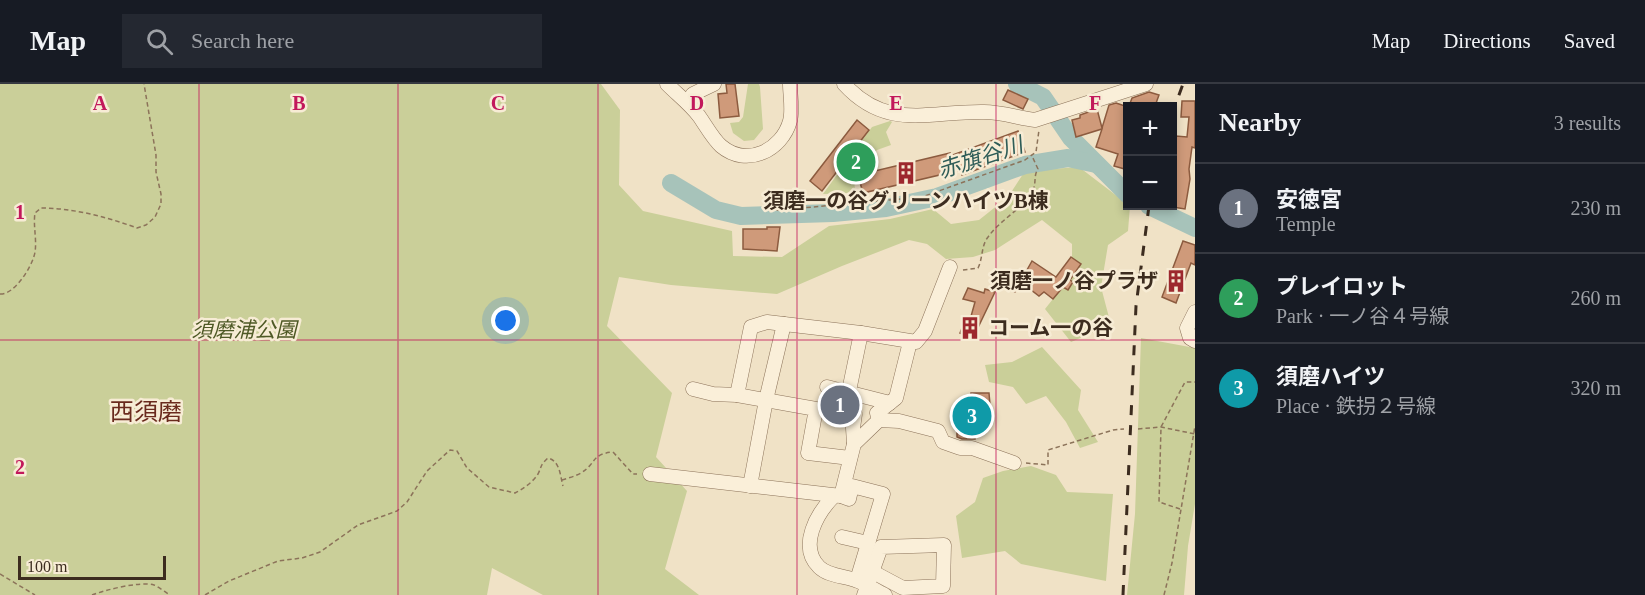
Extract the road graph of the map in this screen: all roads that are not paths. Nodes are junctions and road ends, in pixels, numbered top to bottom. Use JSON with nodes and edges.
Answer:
{"nodes":[{"id":1,"x":667,"y":84,"type":"edge"},
{"id":2,"x":714,"y":84,"type":"edge"},
{"id":3,"x":790,"y":84,"type":"edge"},
{"id":4,"x":844,"y":84,"type":"edge"},
{"id":5,"x":1146,"y":84,"type":"edge"},
{"id":6,"x":687,"y":102,"type":"junction"},
{"id":7,"x":950,"y":267,"type":"road end"},
{"id":8,"x":1195,"y":312,"type":"edge"},
{"id":9,"x":784,"y":324,"type":"junction"},
{"id":10,"x":861,"y":333,"type":"junction"},
{"id":11,"x":1195,"y":340,"type":"edge"},
{"id":12,"x":910,"y":342,"type":"junction"},
{"id":13,"x":827,"y":387,"type":"dead end"},
{"id":14,"x":693,"y":388,"type":"dead end"},
{"id":15,"x":850,"y":389,"type":"junction"},
{"id":16,"x":737,"y":395,"type":"junction"},
{"id":17,"x":766,"y":400,"type":"junction"},
{"id":18,"x":890,"y":403,"type":"junction"},
{"id":19,"x":855,"y":414,"type":"junction"},
{"id":20,"x":878,"y":416,"type":"junction"},
{"id":21,"x":854,"y":444,"type":"junction"},
{"id":22,"x":850,"y":458,"type":"junction"},
{"id":23,"x":1014,"y":463,"type":"road end"},
{"id":24,"x":650,"y":474,"type":"road end"},
{"id":25,"x":750,"y":486,"type":"junction"},
{"id":26,"x":837,"y":496,"type":"junction"},
{"id":27,"x":842,"y":537,"type":"dead end"},
{"id":28,"x":868,"y":543,"type":"junction"},
{"id":29,"x":873,"y":572,"type":"junction"},
{"id":30,"x":863,"y":587,"type":"edge"},
{"id":31,"x":885,"y":595,"type":"edge"}],
"edges":[{"from":1,"to":6,"type":"street"},
{"from":2,"to":6,"type":"street"},
{"from":3,"to":6,"type":"street"},
{"from":4,"to":5,"type":"street"},
{"from":7,"to":12,"type":"street"},
{"from":8,"to":11,"type":"street"},
{"from":9,"to":10,"type":"street"},
{"from":9,"to":16,"type":"street"},
{"from":9,"to":17,"type":"street"},
{"from":10,"to":12,"type":"street"},
{"from":10,"to":15,"type":"street"},
{"from":12,"to":18,"type":"street"},
{"from":13,"to":15,"type":"street"},
{"from":14,"to":16,"type":"street"},
{"from":15,"to":18,"type":"street"},
{"from":15,"to":19,"type":"street"},
{"from":16,"to":17,"type":"street"},
{"from":17,"to":22,"type":"street"},
{"from":17,"to":25,"type":"street"},
{"from":18,"to":20,"type":"street"},
{"from":19,"to":20,"type":"street"},
{"from":19,"to":21,"type":"street"},
{"from":20,"to":21,"type":"street"},
{"from":20,"to":23,"type":"street"},
{"from":21,"to":22,"type":"street"},
{"from":22,"to":26,"type":"street"},
{"from":24,"to":25,"type":"street"},
{"from":25,"to":26,"type":"street"},
{"from":26,"to":28,"type":"street"},
{"from":26,"to":30,"type":"street"},
{"from":27,"to":28,"type":"street"},
{"from":28,"to":30,"type":"street"},
{"from":29,"to":29,"type":"street"},
{"from":29,"to":30,"type":"street"},
{"from":30,"to":31,"type":"street"}]}
